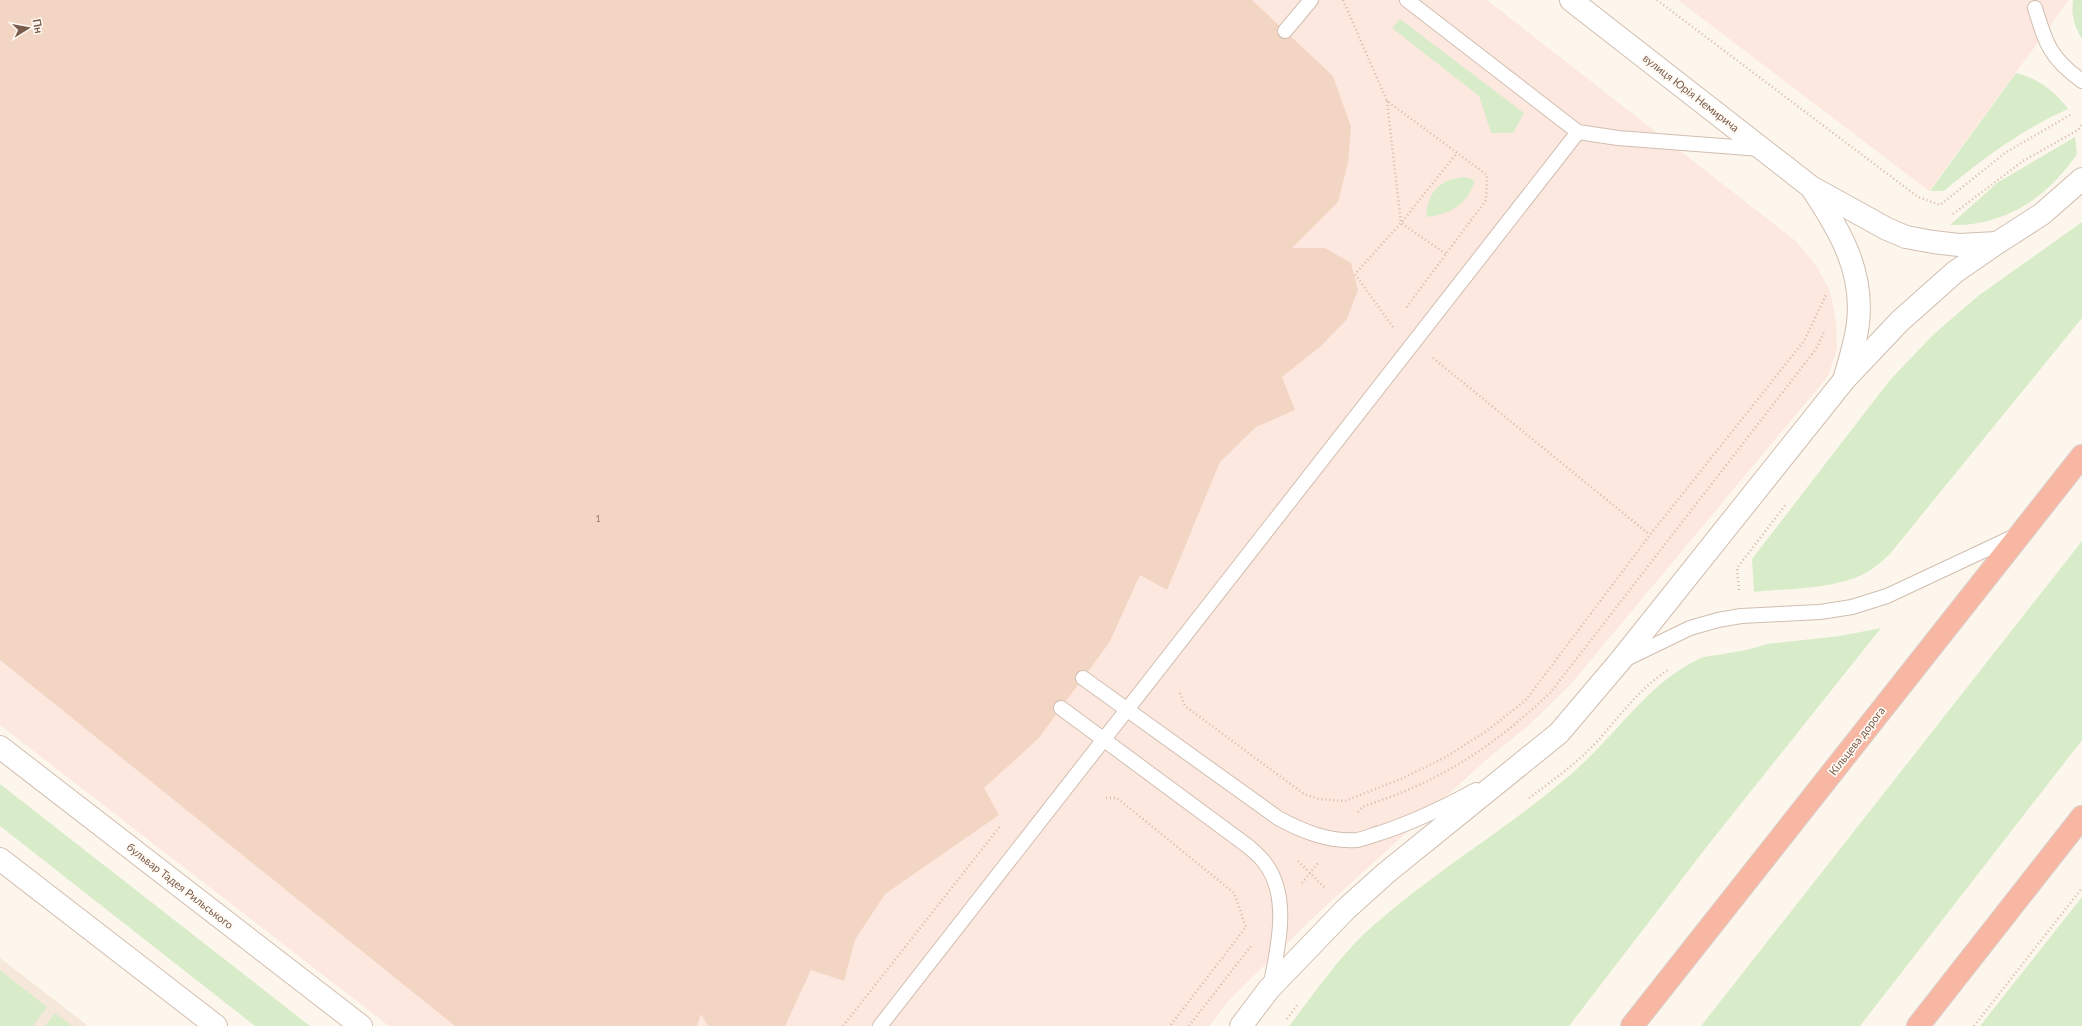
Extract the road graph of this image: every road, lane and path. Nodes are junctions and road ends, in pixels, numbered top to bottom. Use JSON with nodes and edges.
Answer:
{"nodes":[{"id":1,"x":1311,"y":0,"type":"edge"},
{"id":2,"x":1344,"y":0,"type":"edge"},
{"id":3,"x":1407,"y":0,"type":"edge"},
{"id":4,"x":1571,"y":0,"type":"edge"},
{"id":5,"x":1657,"y":0,"type":"edge"},
{"id":6,"x":2035,"y":8,"type":"dead end"},
{"id":7,"x":1285,"y":31,"type":"dead end"},
{"id":8,"x":2082,"y":81,"type":"edge"},
{"id":9,"x":1386,"y":101,"type":"junction"},
{"id":10,"x":2070,"y":115,"type":"dead end"},
{"id":11,"x":2082,"y":125,"type":"edge"},
{"id":12,"x":1578,"y":132,"type":"junction"},
{"id":13,"x":1762,"y":149,"type":"junction"},
{"id":14,"x":1457,"y":153,"type":"junction"},
{"id":15,"x":2082,"y":179,"type":"edge"},
{"id":16,"x":1811,"y":187,"type":"junction"},
{"id":17,"x":1952,"y":215,"type":"dead end"},
{"id":18,"x":1401,"y":223,"type":"junction"},
{"id":19,"x":1996,"y":243,"type":"junction"},
{"id":20,"x":1446,"y":254,"type":"junction"},
{"id":21,"x":1829,"y":289,"type":"dead end"},
{"id":22,"x":1405,"y":308,"type":"dead end"},
{"id":23,"x":1396,"y":320,"type":"dead end"},
{"id":24,"x":1391,"y":326,"type":"junction"},
{"id":25,"x":1825,"y":329,"type":"dead end"},
{"id":26,"x":1414,"y":342,"type":"junction"},
{"id":27,"x":1844,"y":379,"type":"junction"},
{"id":28,"x":2082,"y":456,"type":"edge"},
{"id":29,"x":1789,"y":500,"type":"dead end"},
{"id":30,"x":2023,"y":533,"type":"junction"},
{"id":31,"x":1650,"y":535,"type":"junction"},
{"id":32,"x":1741,"y":616,"type":"junction"},
{"id":33,"x":1620,"y":661,"type":"junction"},
{"id":34,"x":1083,"y":678,"type":"dead end"},
{"id":35,"x":1180,"y":692,"type":"dead end"},
{"id":36,"x":1061,"y":708,"type":"dead end"},
{"id":37,"x":1126,"y":711,"type":"junction"},
{"id":38,"x":1104,"y":740,"type":"junction"},
{"id":39,"x":0,"y":747,"type":"edge"},
{"id":40,"x":1510,"y":773,"type":"junction"},
{"id":41,"x":1106,"y":798,"type":"dead end"},
{"id":42,"x":2082,"y":817,"type":"edge"},
{"id":43,"x":1006,"y":820,"type":"dead end"},
{"id":44,"x":1336,"y":840,"type":"junction"},
{"id":45,"x":0,"y":859,"type":"edge"},
{"id":46,"x":1298,"y":861,"type":"dead end"},
{"id":47,"x":1310,"y":873,"type":"junction"},
{"id":48,"x":2082,"y":888,"type":"edge"},
{"id":49,"x":1328,"y":891,"type":"dead end"},
{"id":50,"x":1279,"y":909,"type":"junction"},
{"id":51,"x":1269,"y":989,"type":"junction"},
{"id":52,"x":216,"y":1026,"type":"edge"},
{"id":53,"x":361,"y":1026,"type":"edge"},
{"id":54,"x":843,"y":1026,"type":"edge"},
{"id":55,"x":880,"y":1026,"type":"edge"},
{"id":56,"x":1170,"y":1026,"type":"edge"},
{"id":57,"x":1189,"y":1026,"type":"edge"},
{"id":58,"x":1241,"y":1026,"type":"edge"},
{"id":59,"x":1632,"y":1026,"type":"edge"},
{"id":60,"x":1918,"y":1026,"type":"edge"},
{"id":61,"x":1974,"y":1026,"type":"edge"}],
"edges":[{"from":1,"to":7,"type":"lane"},
{"from":2,"to":9,"type":"path"},
{"from":3,"to":12,"type":"lane"},
{"from":4,"to":13,"type":"street","name":"вулиця Юрія Немирича"},
{"from":5,"to":10,"type":"path"},
{"from":6,"to":8,"type":"lane"},
{"from":9,"to":14,"type":"path"},
{"from":9,"to":18,"type":"path"},
{"from":11,"to":17,"type":"path"},
{"from":12,"to":13,"type":"lane"},
{"from":12,"to":26,"type":"lane"},
{"from":13,"to":16,"type":"street","name":"вулиця Юрія Немирича"},
{"from":14,"to":18,"type":"path"},
{"from":14,"to":20,"type":"path"},
{"from":15,"to":19,"type":"street"},
{"from":16,"to":19,"type":"street"},
{"from":16,"to":27,"type":"street"},
{"from":18,"to":20,"type":"path"},
{"from":18,"to":24,"type":"path"},
{"from":19,"to":27,"type":"street"},
{"from":20,"to":22,"type":"path"},
{"from":21,"to":31,"type":"path"},
{"from":23,"to":24,"type":"path"},
{"from":24,"to":26,"type":"path"},
{"from":25,"to":44,"type":"path"},
{"from":26,"to":31,"type":"path"},
{"from":26,"to":37,"type":"lane"},
{"from":27,"to":33,"type":"street"},
{"from":28,"to":30,"type":"highway","name":"Кільцева дорога"},
{"from":29,"to":32,"type":"path"},
{"from":30,"to":32,"type":"lane"},
{"from":30,"to":59,"type":"highway","name":"Кільцева дорога"},
{"from":31,"to":35,"type":"path"},
{"from":32,"to":33,"type":"lane"},
{"from":33,"to":40,"type":"street"},
{"from":34,"to":37,"type":"lane"},
{"from":36,"to":38,"type":"lane"},
{"from":37,"to":38,"type":"lane"},
{"from":37,"to":44,"type":"lane"},
{"from":38,"to":50,"type":"lane"},
{"from":38,"to":55,"type":"lane"},
{"from":39,"to":53,"type":"street","name":"бульвар Тадея Рильського"},
{"from":40,"to":44,"type":"lane"},
{"from":40,"to":51,"type":"street"},
{"from":41,"to":56,"type":"path"},
{"from":42,"to":60,"type":"highway"},
{"from":43,"to":54,"type":"path"},
{"from":44,"to":47,"type":"path"},
{"from":45,"to":52,"type":"street"},
{"from":46,"to":47,"type":"path"},
{"from":47,"to":49,"type":"path"},
{"from":47,"to":50,"type":"path"},
{"from":48,"to":61,"type":"path"},
{"from":50,"to":51,"type":"lane"},
{"from":50,"to":57,"type":"path"},
{"from":51,"to":58,"type":"street"}]}
